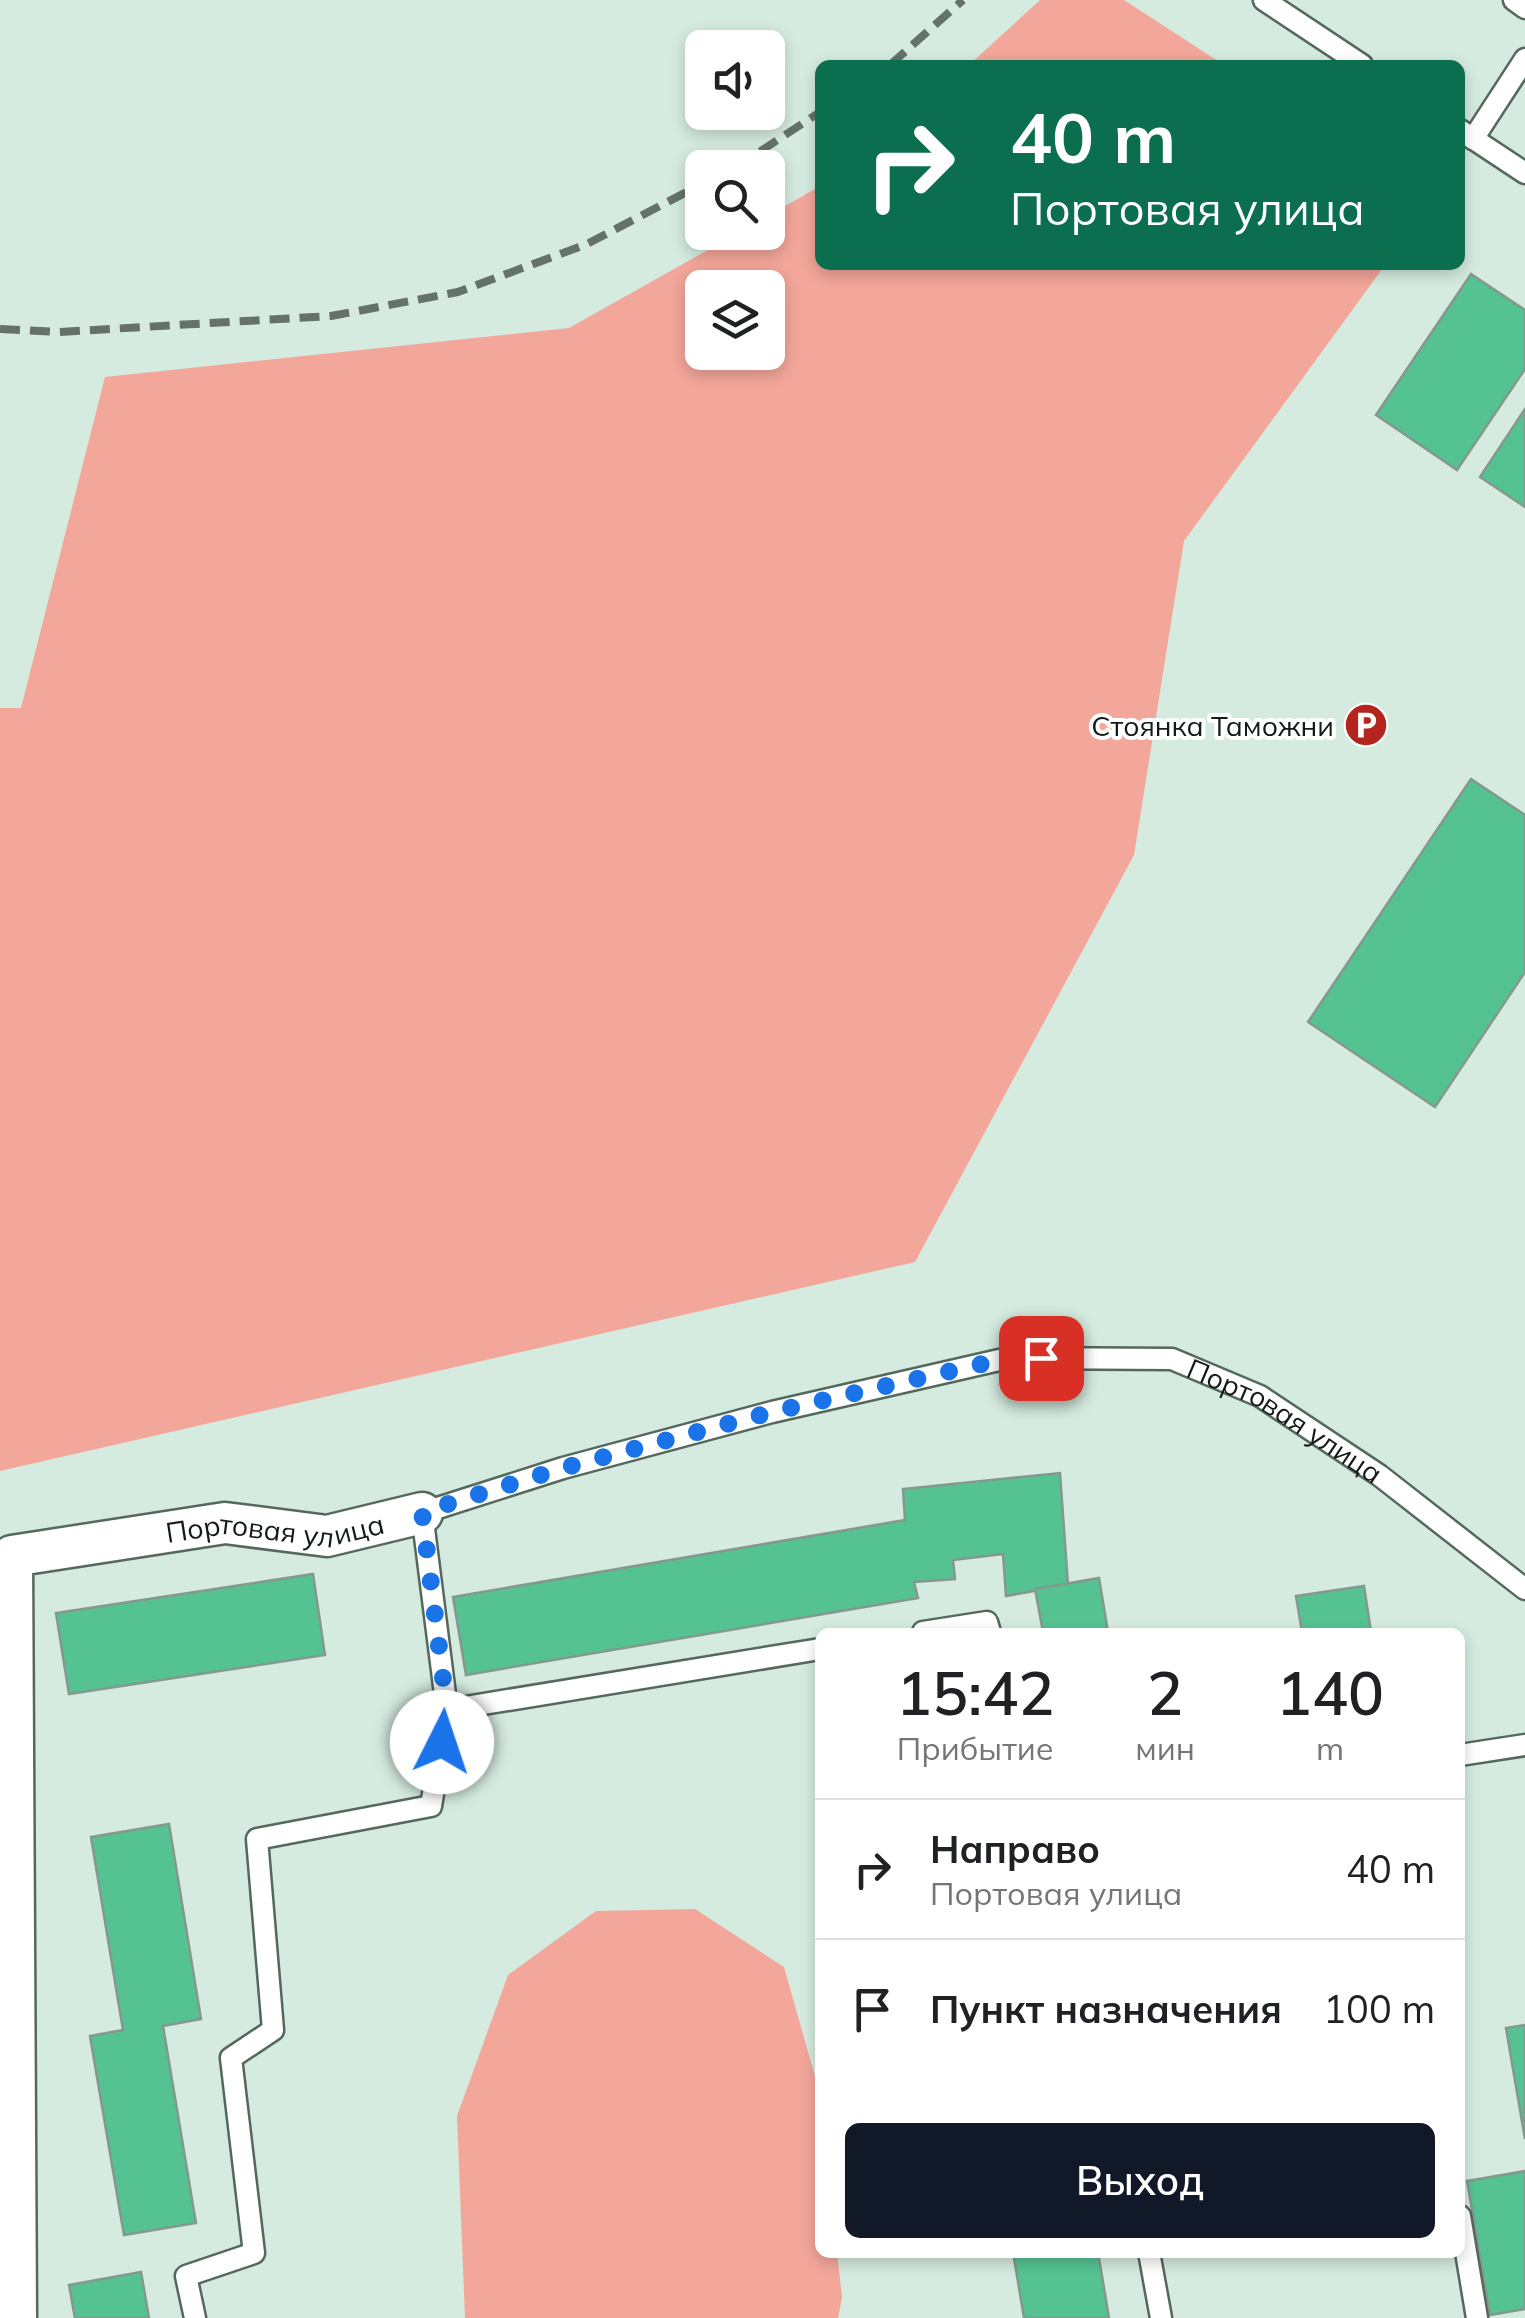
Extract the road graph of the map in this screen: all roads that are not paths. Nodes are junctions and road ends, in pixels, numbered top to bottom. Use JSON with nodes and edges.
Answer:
{"nodes":[{"id":1,"x":1264,"y":0,"type":"edge"},
{"id":2,"x":1514,"y":0,"type":"edge"},
{"id":3,"x":1525,"y":8,"type":"edge"},
{"id":4,"x":1525,"y":59,"type":"edge"},
{"id":5,"x":1354,"y":60,"type":"edge"},
{"id":6,"x":1467,"y":135,"type":"edge"},
{"id":7,"x":1525,"y":174,"type":"edge"},
{"id":8,"x":422,"y":1512,"type":"junction"},
{"id":9,"x":1525,"y":1589,"type":"edge"},
{"id":10,"x":948,"y":1628,"type":"edge"},
{"id":11,"x":989,"y":1628,"type":"edge"},
{"id":12,"x":815,"y":1650,"type":"edge"},
{"id":13,"x":447,"y":1710,"type":"junction"},
{"id":14,"x":1525,"y":1745,"type":"edge"},
{"id":15,"x":1465,"y":1755,"type":"edge"},
{"id":16,"x":1465,"y":2246,"type":"edge"},
{"id":17,"x":1150,"y":2258,"type":"edge"},
{"id":18,"x":16,"y":2318,"type":"edge"},
{"id":19,"x":195,"y":2318,"type":"edge"},
{"id":20,"x":1162,"y":2318,"type":"edge"},
{"id":21,"x":1477,"y":2318,"type":"edge"}],
"edges":[{"from":1,"to":5,"type":"lane"},
{"from":2,"to":3,"type":"lane"},
{"from":4,"to":6,"type":"lane"},
{"from":6,"to":7,"type":"lane"},
{"from":8,"to":9,"type":"lane","name":"Портовая улица"},
{"from":8,"to":13,"type":"lane"},
{"from":8,"to":18,"type":"street","name":"Портовая улица"},
{"from":10,"to":11,"type":"lane"},
{"from":12,"to":13,"type":"lane"},
{"from":13,"to":19,"type":"lane"},
{"from":14,"to":15,"type":"lane"},
{"from":16,"to":21,"type":"lane"},
{"from":17,"to":20,"type":"lane"}]}
